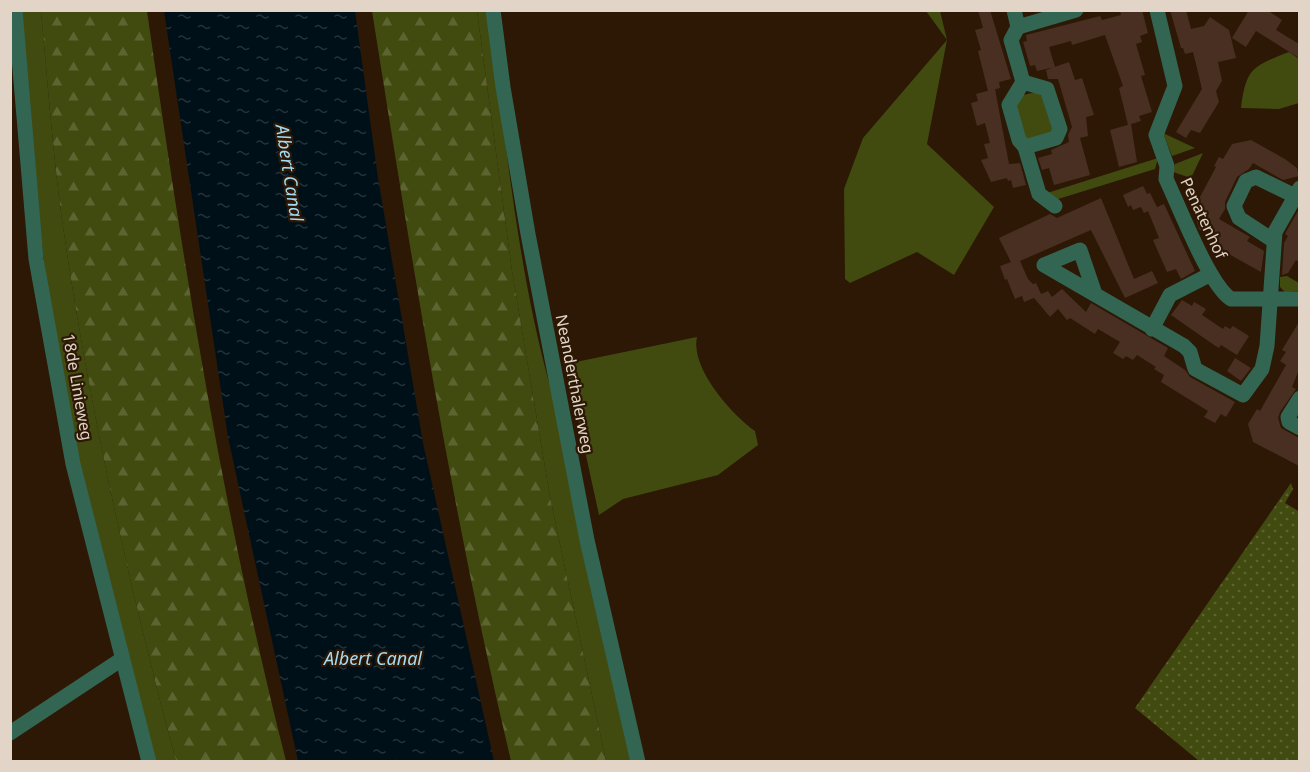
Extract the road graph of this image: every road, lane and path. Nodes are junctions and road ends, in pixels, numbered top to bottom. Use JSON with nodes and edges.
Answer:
{"nodes":[{"id":1,"x":15,"y":10,"type":"edge"},
{"id":2,"x":493,"y":10,"type":"edge"},
{"id":3,"x":1014,"y":10,"type":"edge"},
{"id":4,"x":1076,"y":10,"type":"edge"},
{"id":5,"x":1157,"y":10,"type":"edge"},
{"id":6,"x":1018,"y":27,"type":"junction"},
{"id":7,"x":1023,"y":82,"type":"junction"},
{"id":8,"x":1025,"y":147,"type":"junction"},
{"id":9,"x":1297,"y":192,"type":"edge"},
{"id":10,"x":1055,"y":206,"type":"dead end"},
{"id":11,"x":1274,"y":241,"type":"junction"},
{"id":12,"x":1211,"y":274,"type":"junction"},
{"id":13,"x":1095,"y":294,"type":"dead end"},
{"id":14,"x":1272,"y":299,"type":"junction"},
{"id":15,"x":1299,"y":299,"type":"edge"},
{"id":16,"x":1152,"y":329,"type":"junction"},
{"id":17,"x":1299,"y":398,"type":"edge"},
{"id":18,"x":1299,"y":428,"type":"edge"},
{"id":19,"x":122,"y":659,"type":"junction"},
{"id":20,"x":10,"y":733,"type":"edge"},
{"id":21,"x":149,"y":762,"type":"edge"},
{"id":22,"x":638,"y":762,"type":"edge"}],
"edges":[{"from":1,"to":19,"type":"street","name":"18de Linieweg"},
{"from":2,"to":22,"type":"street","name":"Neanderthalerweg"},
{"from":3,"to":6,"type":"street"},
{"from":4,"to":6,"type":"street"},
{"from":5,"to":12,"type":"street","name":"Penatenhof"},
{"from":6,"to":7,"type":"street"},
{"from":7,"to":8,"type":"street"},
{"from":7,"to":8,"type":"street"},
{"from":8,"to":10,"type":"street"},
{"from":9,"to":11,"type":"street"},
{"from":9,"to":11,"type":"street"},
{"from":11,"to":14,"type":"street"},
{"from":12,"to":14,"type":"street","name":"Penatenhof"},
{"from":12,"to":16,"type":"street"},
{"from":13,"to":16,"type":"street"},
{"from":14,"to":15,"type":"street","name":"Penatenhof"},
{"from":14,"to":16,"type":"street"},
{"from":17,"to":18,"type":"street"},
{"from":19,"to":20,"type":"street"},
{"from":19,"to":21,"type":"street","name":"18de Linieweg"}]}
